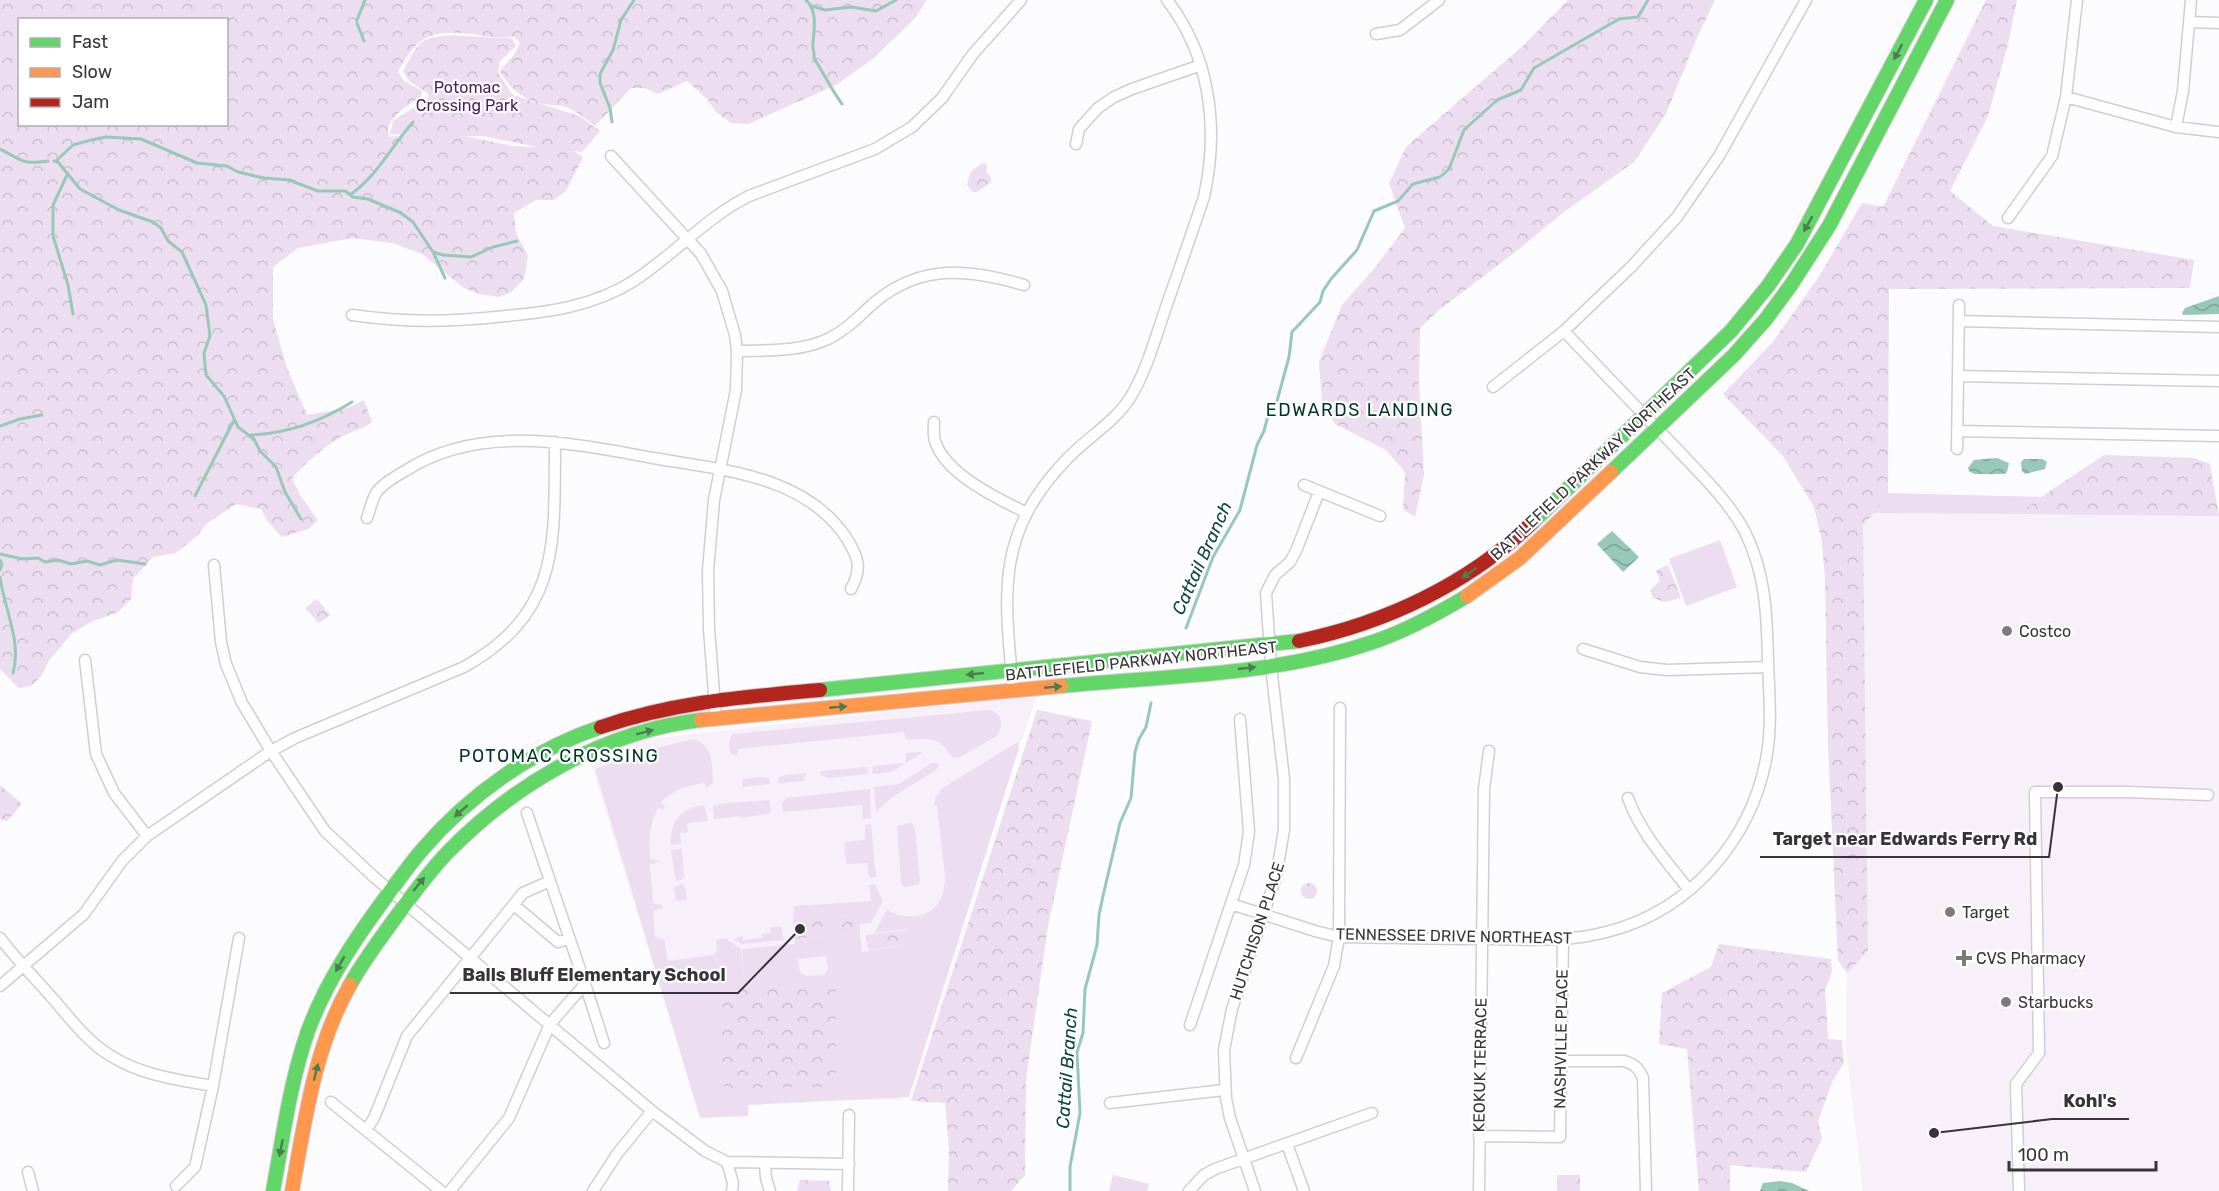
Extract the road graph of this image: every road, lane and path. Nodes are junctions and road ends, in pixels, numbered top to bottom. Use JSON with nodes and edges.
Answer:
{"nodes":[{"id":1,"x":1021,"y":0,"type":"edge"},
{"id":2,"x":1167,"y":0,"type":"edge"},
{"id":3,"x":1439,"y":0,"type":"edge"},
{"id":4,"x":1806,"y":0,"type":"edge"},
{"id":5,"x":1926,"y":0,"type":"edge"},
{"id":6,"x":1947,"y":0,"type":"edge"},
{"id":7,"x":2077,"y":0,"type":"edge"},
{"id":8,"x":2191,"y":0,"type":"edge"},
{"id":9,"x":2189,"y":22,"type":"junction"},
{"id":10,"x":2219,"y":23,"type":"edge"},
{"id":11,"x":1376,"y":34,"type":"dead end"},
{"id":12,"x":1201,"y":65,"type":"junction"},
{"id":13,"x":2066,"y":97,"type":"junction"},
{"id":14,"x":2176,"y":127,"type":"junction"},
{"id":15,"x":2219,"y":132,"type":"edge"},
{"id":16,"x":1076,"y":144,"type":"dead end"},
{"id":17,"x":610,"y":156,"type":"dead end"},
{"id":18,"x":2008,"y":219,"type":"dead end"},
{"id":19,"x":688,"y":238,"type":"junction"},
{"id":20,"x":1024,"y":285,"type":"dead end"},
{"id":21,"x":1959,"y":305,"type":"dead end"},
{"id":22,"x":352,"y":315,"type":"dead end"},
{"id":23,"x":1959,"y":321,"type":"junction"},
{"id":24,"x":2219,"y":327,"type":"edge"},
{"id":25,"x":1564,"y":331,"type":"junction"},
{"id":26,"x":737,"y":351,"type":"junction"},
{"id":27,"x":1958,"y":376,"type":"junction"},
{"id":28,"x":2219,"y":381,"type":"edge"},
{"id":29,"x":1493,"y":387,"type":"dead end"},
{"id":30,"x":1644,"y":414,"type":"junction"},
{"id":31,"x":934,"y":422,"type":"dead end"},
{"id":32,"x":1657,"y":429,"type":"junction"},
{"id":33,"x":1957,"y":431,"type":"junction"},
{"id":34,"x":2219,"y":436,"type":"edge"},
{"id":35,"x":555,"y":442,"type":"junction"},
{"id":36,"x":1957,"y":449,"type":"dead end"},
{"id":37,"x":719,"y":470,"type":"junction"},
{"id":38,"x":1304,"y":485,"type":"dead end"},
{"id":39,"x":1319,"y":492,"type":"junction"},
{"id":40,"x":1027,"y":513,"type":"junction"},
{"id":41,"x":1380,"y":516,"type":"dead end"},
{"id":42,"x":367,"y":518,"type":"dead end"},
{"id":43,"x":214,"y":565,"type":"dead end"},
{"id":44,"x":851,"y":589,"type":"dead end"},
{"id":45,"x":1269,"y":646,"type":"junction"},
{"id":46,"x":1583,"y":649,"type":"dead end"},
{"id":47,"x":85,"y":660,"type":"dead end"},
{"id":48,"x":1271,"y":666,"type":"junction"},
{"id":49,"x":1768,"y":667,"type":"junction"},
{"id":50,"x":1012,"y":671,"type":"junction"},
{"id":51,"x":1013,"y":690,"type":"junction"},
{"id":52,"x":715,"y":700,"type":"junction"},
{"id":53,"x":1340,"y":708,"type":"dead end"},
{"id":54,"x":716,"y":719,"type":"junction"},
{"id":55,"x":1240,"y":719,"type":"dead end"},
{"id":56,"x":271,"y":751,"type":"junction"},
{"id":57,"x":1489,"y":751,"type":"dead end"},
{"id":58,"x":2208,"y":795,"type":"dead end"},
{"id":59,"x":1628,"y":798,"type":"dead end"},
{"id":60,"x":527,"y":813,"type":"dead end"},
{"id":61,"x":147,"y":836,"type":"junction"},
{"id":62,"x":549,"y":881,"type":"junction"},
{"id":63,"x":1689,"y":890,"type":"junction"},
{"id":64,"x":390,"y":891,"type":"junction"},
{"id":65,"x":404,"y":904,"type":"junction"},
{"id":66,"x":1231,"y":904,"type":"junction"},
{"id":67,"x":514,"y":905,"type":"junction"},
{"id":68,"x":1264,"y":914,"type":"junction"},
{"id":69,"x":1340,"y":937,"type":"junction"},
{"id":70,"x":0,"y":938,"type":"edge"},
{"id":71,"x":239,"y":938,"type":"dead end"},
{"id":72,"x":570,"y":939,"type":"junction"},
{"id":73,"x":1482,"y":939,"type":"junction"},
{"id":74,"x":1563,"y":940,"type":"junction"},
{"id":75,"x":470,"y":958,"type":"junction"},
{"id":76,"x":21,"y":966,"type":"junction"},
{"id":77,"x":585,"y":984,"type":"junction"},
{"id":78,"x":0,"y":986,"type":"edge"},
{"id":79,"x":550,"y":1024,"type":"junction"},
{"id":80,"x":1190,"y":1025,"type":"dead end"},
{"id":81,"x":604,"y":1043,"type":"dead end"},
{"id":82,"x":1296,"y":1058,"type":"dead end"},
{"id":83,"x":1561,"y":1060,"type":"junction"},
{"id":84,"x":213,"y":1086,"type":"junction"},
{"id":85,"x":1224,"y":1090,"type":"junction"},
{"id":86,"x":331,"y":1102,"type":"dead end"},
{"id":87,"x":1110,"y":1103,"type":"dead end"},
{"id":88,"x":652,"y":1111,"type":"junction"},
{"id":89,"x":1372,"y":1113,"type":"dead end"},
{"id":90,"x":849,"y":1115,"type":"dead end"},
{"id":91,"x":366,"y":1130,"type":"junction"},
{"id":92,"x":1479,"y":1136,"type":"junction"},
{"id":93,"x":1287,"y":1144,"type":"junction"},
{"id":94,"x":1244,"y":1158,"type":"junction"},
{"id":95,"x":727,"y":1162,"type":"junction"},
{"id":96,"x":765,"y":1163,"type":"junction"},
{"id":97,"x":849,"y":1164,"type":"junction"},
{"id":98,"x":28,"y":1172,"type":"dead end"},
{"id":99,"x":176,"y":1186,"type":"dead end"},
{"id":100,"x":33,"y":1191,"type":"edge"},
{"id":101,"x":273,"y":1191,"type":"edge"},
{"id":102,"x":292,"y":1191,"type":"edge"},
{"id":103,"x":441,"y":1191,"type":"edge"},
{"id":104,"x":450,"y":1191,"type":"edge"},
{"id":105,"x":593,"y":1191,"type":"edge"},
{"id":106,"x":732,"y":1191,"type":"edge"},
{"id":107,"x":770,"y":1191,"type":"edge"},
{"id":108,"x":848,"y":1191,"type":"edge"},
{"id":109,"x":1189,"y":1191,"type":"edge"},
{"id":110,"x":1255,"y":1191,"type":"edge"},
{"id":111,"x":1304,"y":1191,"type":"edge"},
{"id":112,"x":1479,"y":1191,"type":"edge"},
{"id":113,"x":1646,"y":1191,"type":"edge"},
{"id":114,"x":2019,"y":1191,"type":"edge"}],
"edges":[{"from":1,"to":19,"type":"street"},
{"from":2,"to":12,"type":"street"},
{"from":3,"to":11,"type":"street"},
{"from":4,"to":25,"type":"street"},
{"from":5,"to":30,"type":"main road","name":"BATTLEFIELD PARKWAY NORTHEAST","one_way":true},
{"from":6,"to":32,"type":"main road","name":"BATTLEFIELD PARKWAY NORTHEAST"},
{"from":7,"to":13,"type":"street"},
{"from":8,"to":9,"type":"street"},
{"from":9,"to":10,"type":"street"},
{"from":9,"to":14,"type":"street"},
{"from":12,"to":16,"type":"street"},
{"from":12,"to":40,"type":"street"},
{"from":13,"to":14,"type":"street"},
{"from":13,"to":18,"type":"street"},
{"from":14,"to":15,"type":"street"},
{"from":17,"to":19,"type":"street"},
{"from":19,"to":22,"type":"street"},
{"from":19,"to":26,"type":"street"},
{"from":20,"to":26,"type":"street"},
{"from":21,"to":23,"type":"street"},
{"from":23,"to":24,"type":"street"},
{"from":23,"to":27,"type":"street"},
{"from":25,"to":29,"type":"street"},
{"from":25,"to":30,"type":"street","name":"TENNESSEE DRIVE NORTHEAST"},
{"from":26,"to":37,"type":"street"},
{"from":27,"to":28,"type":"street"},
{"from":27,"to":33,"type":"street"},
{"from":30,"to":32,"type":"street","name":"TENNESSEE DRIVE NORTHEAST"},
{"from":30,"to":45,"type":"main road","name":"BATTLEFIELD PARKWAY NORTHEAST","one_way":true},
{"from":31,"to":40,"type":"street"},
{"from":32,"to":48,"type":"main road","name":"BATTLEFIELD PARKWAY NORTHEAST"},
{"from":32,"to":49,"type":"street","name":"TENNESSEE DRIVE NORTHEAST"},
{"from":33,"to":34,"type":"street"},
{"from":33,"to":36,"type":"street"},
{"from":35,"to":37,"type":"street"},
{"from":35,"to":42,"type":"street"},
{"from":35,"to":56,"type":"street"},
{"from":37,"to":44,"type":"street"},
{"from":37,"to":52,"type":"street"},
{"from":38,"to":39,"type":"street"},
{"from":39,"to":41,"type":"street"},
{"from":39,"to":45,"type":"street","name":"HUTCHISON PLACE"},
{"from":40,"to":50,"type":"street"},
{"from":43,"to":56,"type":"street"},
{"from":45,"to":48,"type":"street","name":"HUTCHISON PLACE"},
{"from":45,"to":50,"type":"main road","name":"BATTLEFIELD PARKWAY NORTHEAST"},
{"from":46,"to":49,"type":"street"},
{"from":47,"to":61,"type":"street"},
{"from":51,"to":48,"type":"main road","name":"BATTLEFIELD PARKWAY NORTHEAST","one_way":true},
{"from":48,"to":68,"type":"street","name":"HUTCHISON PLACE"},
{"from":49,"to":63,"type":"street","name":"TENNESSEE DRIVE NORTHEAST"},
{"from":50,"to":51,"type":"street"},
{"from":50,"to":52,"type":"main road","name":"BATTLEFIELD PARKWAY NORTHEAST","one_way":true},
{"from":54,"to":51,"type":"main road","name":"BATTLEFIELD PARKWAY NORTHEAST","one_way":true},
{"from":52,"to":54,"type":"street"},
{"from":52,"to":64,"type":"main road","name":"BATTLEFIELD PARKWAY NORTHEAST","one_way":true},
{"from":53,"to":69,"type":"street"},
{"from":65,"to":54,"type":"main road","name":"BATTLEFIELD PARKWAY NORTHEAST","one_way":true},
{"from":55,"to":66,"type":"street"},
{"from":56,"to":61,"type":"street"},
{"from":56,"to":64,"type":"street"},
{"from":57,"to":73,"type":"street","name":"KEOKUK TERRACE"},
{"from":58,"to":114,"type":"street"},
{"from":59,"to":63,"type":"street"},
{"from":60,"to":62,"type":"street"},
{"from":61,"to":76,"type":"street"},
{"from":62,"to":67,"type":"street"},
{"from":62,"to":72,"type":"street"},
{"from":63,"to":74,"type":"street","name":"TENNESSEE DRIVE NORTHEAST"},
{"from":64,"to":65,"type":"street"},
{"from":64,"to":101,"type":"main road","name":"BATTLEFIELD PARKWAY NORTHEAST","one_way":true},
{"from":65,"to":75,"type":"street"},
{"from":102,"to":65,"type":"main road","name":"BATTLEFIELD PARKWAY NORTHEAST","one_way":true},
{"from":66,"to":68,"type":"street","name":"TENNESSEE DRIVE NORTHEAST"},
{"from":66,"to":80,"type":"street"},
{"from":67,"to":72,"type":"street"},
{"from":67,"to":75,"type":"street"},
{"from":68,"to":69,"type":"street","name":"TENNESSEE DRIVE NORTHEAST"},
{"from":68,"to":85,"type":"street","name":"HUTCHISON PLACE"},
{"from":69,"to":73,"type":"street","name":"TENNESSEE DRIVE NORTHEAST"},
{"from":69,"to":82,"type":"street"},
{"from":70,"to":76,"type":"street"},
{"from":71,"to":84,"type":"street"},
{"from":72,"to":77,"type":"street"},
{"from":73,"to":74,"type":"street","name":"TENNESSEE DRIVE NORTHEAST"},
{"from":73,"to":92,"type":"street","name":"KEOKUK TERRACE"},
{"from":74,"to":83,"type":"street","name":"NASHVILLE PLACE"},
{"from":75,"to":79,"type":"street"},
{"from":75,"to":91,"type":"street"},
{"from":76,"to":78,"type":"street"},
{"from":76,"to":84,"type":"street"},
{"from":77,"to":79,"type":"street"},
{"from":77,"to":81,"type":"street"},
{"from":79,"to":88,"type":"street"},
{"from":79,"to":104,"type":"street"},
{"from":83,"to":92,"type":"street","name":"NASHVILLE PLACE"},
{"from":83,"to":113,"type":"street"},
{"from":84,"to":99,"type":"street"},
{"from":85,"to":87,"type":"street"},
{"from":85,"to":94,"type":"street","name":"HUTCHISON PLACE"},
{"from":86,"to":91,"type":"street"},
{"from":88,"to":95,"type":"street"},
{"from":88,"to":105,"type":"street"},
{"from":89,"to":93,"type":"street"},
{"from":90,"to":97,"type":"street"},
{"from":91,"to":103,"type":"street"},
{"from":92,"to":112,"type":"street","name":"KEOKUK TERRACE"},
{"from":93,"to":94,"type":"street"},
{"from":93,"to":111,"type":"street"},
{"from":94,"to":109,"type":"street"},
{"from":94,"to":110,"type":"street","name":"HUTCHISON PLACE"},
{"from":95,"to":96,"type":"street"},
{"from":95,"to":106,"type":"street"},
{"from":96,"to":97,"type":"street"},
{"from":96,"to":107,"type":"street"},
{"from":97,"to":108,"type":"street"},
{"from":98,"to":100,"type":"street"}]}
